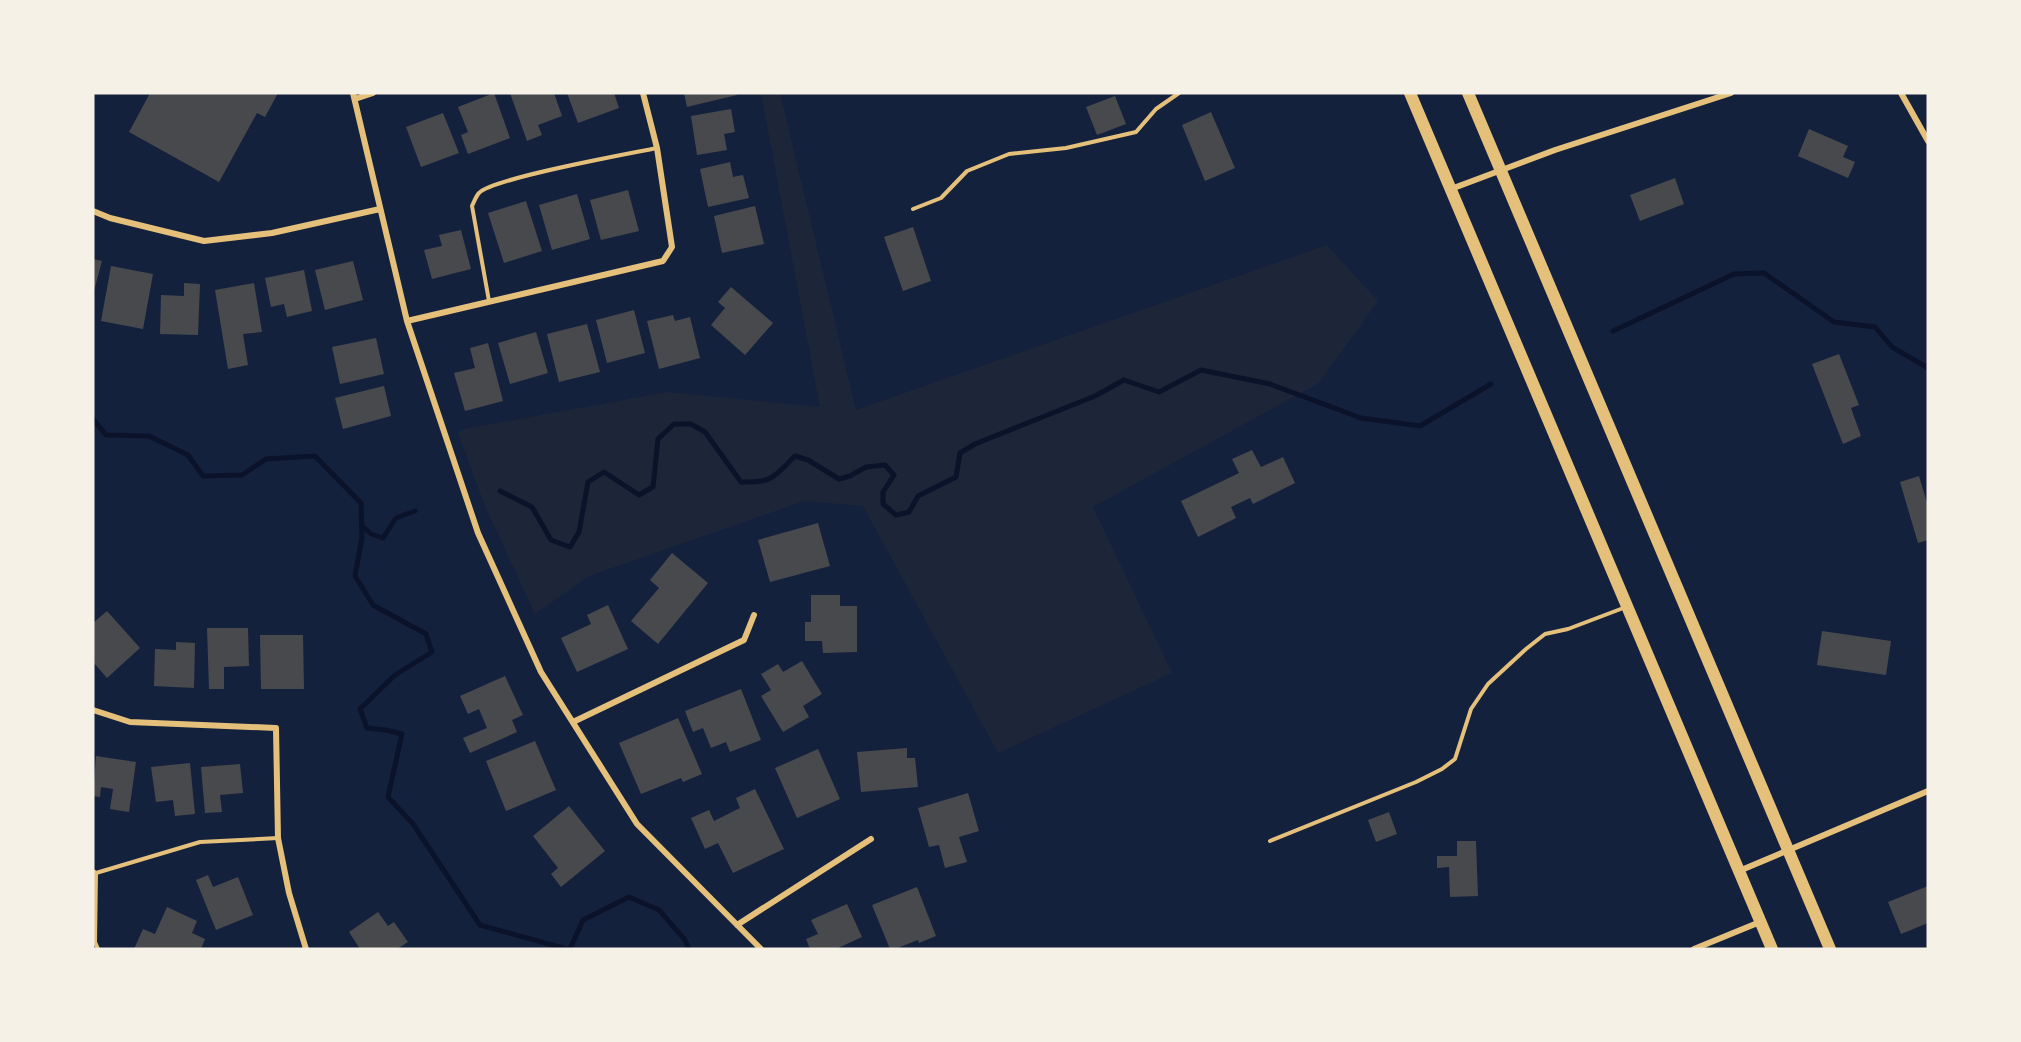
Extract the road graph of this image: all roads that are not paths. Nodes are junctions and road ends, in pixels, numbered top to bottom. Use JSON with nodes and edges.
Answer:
{"nodes":[{"id":1,"x":373,"y":93,"type":"edge"},
{"id":2,"x":643,"y":93,"type":"edge"},
{"id":3,"x":1179,"y":93,"type":"edge"},
{"id":4,"x":1410,"y":93,"type":"edge"},
{"id":5,"x":1468,"y":93,"type":"edge"},
{"id":6,"x":1731,"y":93,"type":"edge"},
{"id":7,"x":1900,"y":93,"type":"edge"},
{"id":8,"x":354,"y":96,"type":"edge"},
{"id":9,"x":1928,"y":141,"type":"edge"},
{"id":10,"x":657,"y":148,"type":"junction"},
{"id":11,"x":1500,"y":170,"type":"junction"},
{"id":12,"x":1450,"y":189,"type":"junction"},
{"id":13,"x":380,"y":209,"type":"junction"},
{"id":14,"x":913,"y":209,"type":"dead end"},
{"id":15,"x":93,"y":211,"type":"edge"},
{"id":16,"x":489,"y":302,"type":"junction"},
{"id":17,"x":407,"y":321,"type":"junction"},
{"id":18,"x":1626,"y":607,"type":"junction"},
{"id":19,"x":754,"y":615,"type":"dead end"},
{"id":20,"x":93,"y":710,"type":"edge"},
{"id":21,"x":573,"y":722,"type":"junction"},
{"id":22,"x":1928,"y":791,"type":"edge"},
{"id":23,"x":278,"y":838,"type":"junction"},
{"id":24,"x":871,"y":839,"type":"dead end"},
{"id":25,"x":1270,"y":841,"type":"dead end"},
{"id":26,"x":1788,"y":851,"type":"junction"},
{"id":27,"x":1739,"y":871,"type":"junction"},
{"id":28,"x":95,"y":872,"type":"edge"},
{"id":29,"x":1760,"y":922,"type":"junction"},
{"id":30,"x":737,"y":925,"type":"junction"},
{"id":31,"x":305,"y":947,"type":"edge"},
{"id":32,"x":98,"y":949,"type":"edge"},
{"id":33,"x":296,"y":949,"type":"edge"},
{"id":34,"x":761,"y":949,"type":"edge"},
{"id":35,"x":1694,"y":949,"type":"edge"},
{"id":36,"x":1772,"y":949,"type":"edge"},
{"id":37,"x":1830,"y":949,"type":"edge"}],
"edges":[{"from":1,"to":8,"type":"street"},
{"from":2,"to":10,"type":"street"},
{"from":3,"to":14,"type":"lane"},
{"from":4,"to":12,"type":"main road"},
{"from":5,"to":11,"type":"main road"},
{"from":6,"to":11,"type":"street"},
{"from":7,"to":9,"type":"street"},
{"from":8,"to":13,"type":"street"},
{"from":10,"to":16,"type":"street"},
{"from":10,"to":16,"type":"lane"},
{"from":11,"to":12,"type":"street"},
{"from":11,"to":26,"type":"main road"},
{"from":12,"to":18,"type":"main road"},
{"from":13,"to":15,"type":"street"},
{"from":13,"to":17,"type":"street"},
{"from":16,"to":17,"type":"street"},
{"from":17,"to":21,"type":"street"},
{"from":18,"to":25,"type":"lane"},
{"from":18,"to":27,"type":"main road"},
{"from":19,"to":21,"type":"street"},
{"from":20,"to":23,"type":"street"},
{"from":21,"to":30,"type":"street"},
{"from":22,"to":26,"type":"street"},
{"from":23,"to":28,"type":"lane"},
{"from":23,"to":31,"type":"street"},
{"from":24,"to":30,"type":"street"},
{"from":26,"to":27,"type":"street"},
{"from":26,"to":37,"type":"main road"},
{"from":27,"to":29,"type":"main road"},
{"from":28,"to":32,"type":"lane"},
{"from":29,"to":35,"type":"street"},
{"from":29,"to":36,"type":"main road"},
{"from":30,"to":34,"type":"street"},
{"from":31,"to":33,"type":"street"}]}
